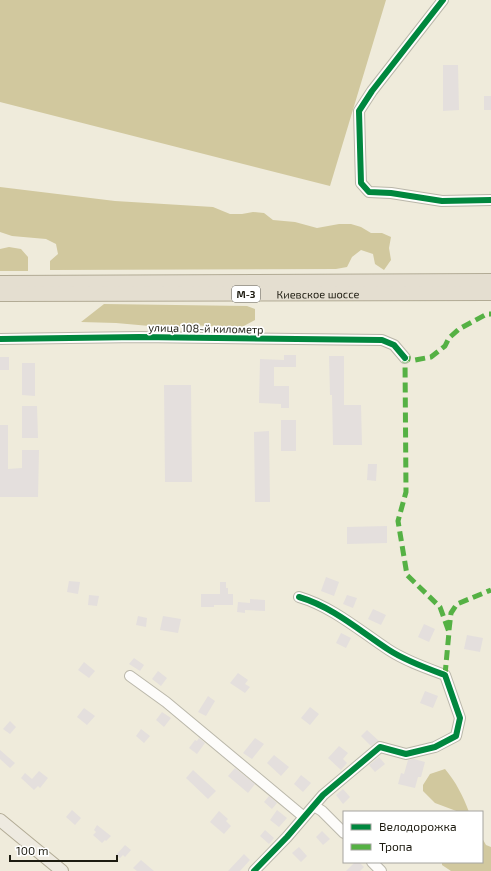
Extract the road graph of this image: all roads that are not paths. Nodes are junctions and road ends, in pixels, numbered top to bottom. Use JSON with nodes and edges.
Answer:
{"nodes":[{"id":1,"x":438,"y":1,"type":"edge"},
{"id":2,"x":491,"y":200,"type":"edge"},
{"id":3,"x":491,"y":281,"type":"edge"},
{"id":4,"x":0,"y":282,"type":"edge"},
{"id":5,"x":491,"y":293,"type":"edge"},
{"id":6,"x":0,"y":294,"type":"edge"},
{"id":7,"x":0,"y":339,"type":"edge"},
{"id":8,"x":405,"y":358,"type":"dead end"},
{"id":9,"x":299,"y":597,"type":"dead end"},
{"id":10,"x":130,"y":676,"type":"dead end"},
{"id":11,"x":314,"y":806,"type":"junction"},
{"id":12,"x":304,"y":817,"type":"junction"},
{"id":13,"x":0,"y":820,"type":"edge"},
{"id":14,"x":343,"y":832,"type":"edge"},
{"id":15,"x":373,"y":863,"type":"edge"},
{"id":16,"x":62,"y":871,"type":"edge"},
{"id":17,"x":254,"y":871,"type":"edge"},
{"id":18,"x":381,"y":871,"type":"edge"}],
"edges":[{"from":1,"to":2,"type":"street"},
{"from":3,"to":4,"type":"highway","name":"Киевское шоссе","number":"М-3"},
{"from":5,"to":6,"type":"highway","name":"Киевское шоссе","number":"М-3"},
{"from":7,"to":8,"type":"street","name":"улица 108-й километр"},
{"from":9,"to":11,"type":"street"},
{"from":10,"to":12,"type":"street"},
{"from":11,"to":12,"type":"street"},
{"from":11,"to":14,"type":"street"},
{"from":12,"to":17,"type":"street"},
{"from":13,"to":16,"type":"main road"},
{"from":15,"to":18,"type":"street"}]}
